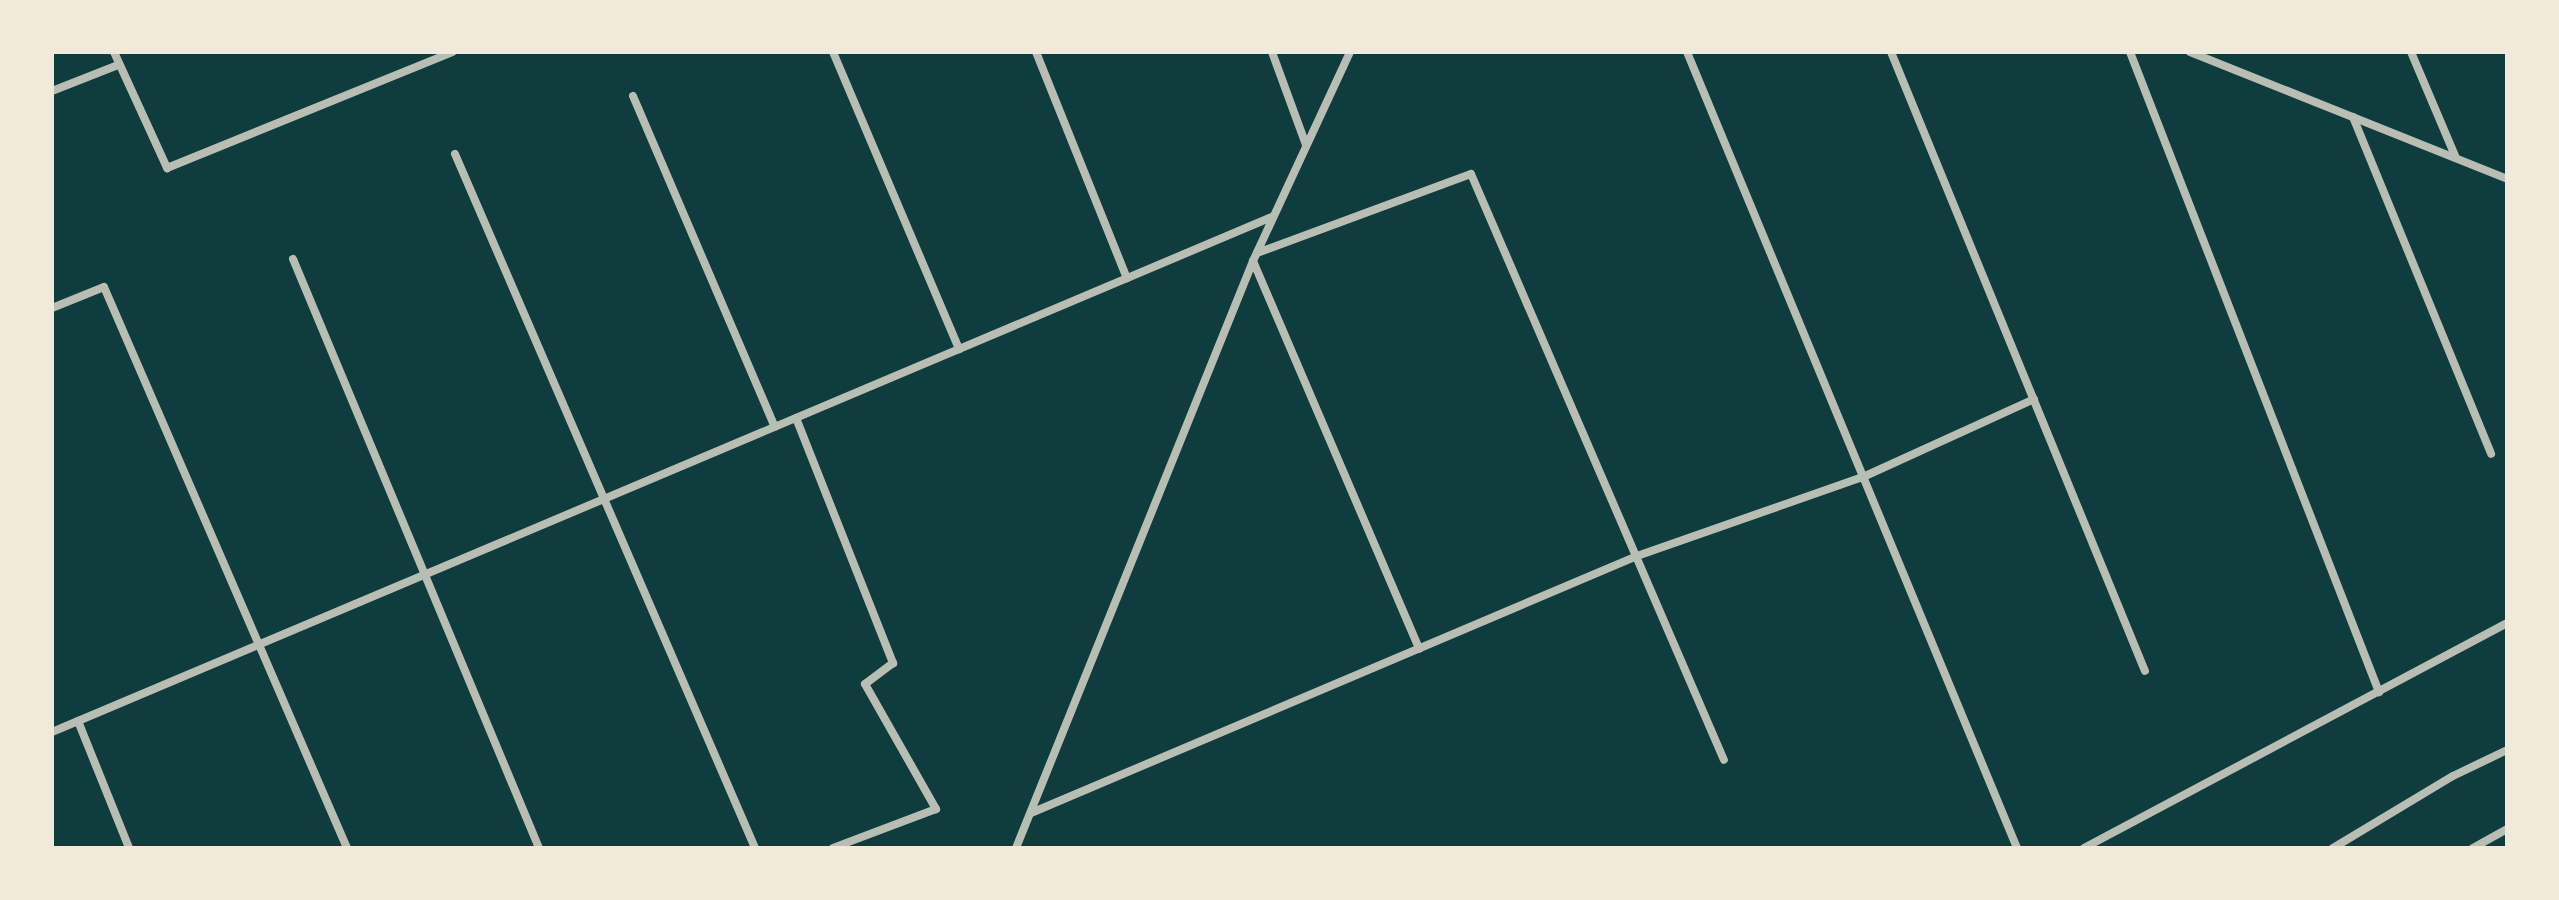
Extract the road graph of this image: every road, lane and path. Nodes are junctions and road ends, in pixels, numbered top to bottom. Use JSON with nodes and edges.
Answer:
{"nodes":[{"id":1,"x":114,"y":52,"type":"edge"},
{"id":2,"x":452,"y":52,"type":"edge"},
{"id":3,"x":833,"y":52,"type":"edge"},
{"id":4,"x":1036,"y":52,"type":"edge"},
{"id":5,"x":1272,"y":52,"type":"edge"},
{"id":6,"x":1350,"y":52,"type":"edge"},
{"id":7,"x":1687,"y":52,"type":"edge"},
{"id":8,"x":1891,"y":52,"type":"edge"},
{"id":9,"x":2130,"y":52,"type":"edge"},
{"id":10,"x":2190,"y":52,"type":"edge"},
{"id":11,"x":2411,"y":52,"type":"edge"},
{"id":12,"x":118,"y":65,"type":"junction"},
{"id":13,"x":52,"y":91,"type":"edge"},
{"id":14,"x":633,"y":96,"type":"dead end"},
{"id":15,"x":2353,"y":117,"type":"junction"},
{"id":16,"x":1306,"y":145,"type":"junction"},
{"id":17,"x":455,"y":154,"type":"dead end"},
{"id":18,"x":2456,"y":158,"type":"junction"},
{"id":19,"x":2507,"y":179,"type":"edge"},
{"id":20,"x":1272,"y":217,"type":"junction"},
{"id":21,"x":1255,"y":257,"type":"junction"},
{"id":22,"x":293,"y":259,"type":"dead end"},
{"id":23,"x":1127,"y":278,"type":"junction"},
{"id":24,"x":52,"y":308,"type":"edge"},
{"id":25,"x":959,"y":349,"type":"junction"},
{"id":26,"x":2034,"y":399,"type":"junction"},
{"id":27,"x":796,"y":418,"type":"junction"},
{"id":28,"x":775,"y":427,"type":"junction"},
{"id":29,"x":2491,"y":454,"type":"dead end"},
{"id":30,"x":1863,"y":477,"type":"junction"},
{"id":31,"x":604,"y":499,"type":"junction"},
{"id":32,"x":1637,"y":556,"type":"junction"},
{"id":33,"x":424,"y":574,"type":"junction"},
{"id":34,"x":2507,"y":623,"type":"edge"},
{"id":35,"x":259,"y":644,"type":"junction"},
{"id":36,"x":1419,"y":649,"type":"junction"},
{"id":37,"x":2145,"y":671,"type":"dead end"},
{"id":38,"x":2379,"y":692,"type":"junction"},
{"id":39,"x":78,"y":721,"type":"junction"},
{"id":40,"x":52,"y":732,"type":"edge"},
{"id":41,"x":2507,"y":750,"type":"edge"},
{"id":42,"x":1724,"y":760,"type":"dead end"},
{"id":43,"x":1031,"y":813,"type":"junction"},
{"id":44,"x":2507,"y":829,"type":"edge"},
{"id":45,"x":129,"y":848,"type":"edge"},
{"id":46,"x":347,"y":848,"type":"edge"},
{"id":47,"x":539,"y":848,"type":"edge"},
{"id":48,"x":755,"y":848,"type":"edge"},
{"id":49,"x":833,"y":848,"type":"edge"},
{"id":50,"x":1016,"y":848,"type":"edge"},
{"id":51,"x":2017,"y":848,"type":"edge"},
{"id":52,"x":2084,"y":848,"type":"edge"},
{"id":53,"x":2333,"y":848,"type":"edge"},
{"id":54,"x":2473,"y":848,"type":"edge"}],
"edges":[{"from":1,"to":12,"type":"street"},
{"from":2,"to":12,"type":"street"},
{"from":3,"to":25,"type":"street"},
{"from":4,"to":23,"type":"street"},
{"from":5,"to":16,"type":"street"},
{"from":6,"to":16,"type":"street"},
{"from":7,"to":30,"type":"street"},
{"from":8,"to":26,"type":"street"},
{"from":9,"to":38,"type":"street"},
{"from":10,"to":15,"type":"street"},
{"from":11,"to":18,"type":"street"},
{"from":12,"to":13,"type":"street"},
{"from":14,"to":28,"type":"street"},
{"from":15,"to":18,"type":"street"},
{"from":15,"to":29,"type":"street"},
{"from":16,"to":20,"type":"street"},
{"from":17,"to":31,"type":"street"},
{"from":18,"to":19,"type":"street"},
{"from":20,"to":21,"type":"street"},
{"from":20,"to":23,"type":"street"},
{"from":21,"to":32,"type":"street"},
{"from":21,"to":36,"type":"street"},
{"from":21,"to":43,"type":"street"},
{"from":22,"to":33,"type":"street"},
{"from":23,"to":25,"type":"street"},
{"from":24,"to":35,"type":"street"},
{"from":25,"to":27,"type":"street"},
{"from":26,"to":30,"type":"street"},
{"from":26,"to":37,"type":"street"},
{"from":27,"to":28,"type":"street"},
{"from":27,"to":49,"type":"street"},
{"from":28,"to":31,"type":"street"},
{"from":30,"to":32,"type":"street"},
{"from":30,"to":51,"type":"street"},
{"from":31,"to":33,"type":"street"},
{"from":31,"to":48,"type":"street"},
{"from":32,"to":36,"type":"street"},
{"from":32,"to":42,"type":"street"},
{"from":33,"to":35,"type":"street"},
{"from":33,"to":47,"type":"street"},
{"from":34,"to":38,"type":"street"},
{"from":35,"to":39,"type":"street"},
{"from":35,"to":46,"type":"street"},
{"from":36,"to":43,"type":"street"},
{"from":38,"to":52,"type":"street"},
{"from":39,"to":40,"type":"street"},
{"from":39,"to":45,"type":"street"},
{"from":41,"to":53,"type":"street"},
{"from":43,"to":50,"type":"street"},
{"from":44,"to":54,"type":"street"}]}
